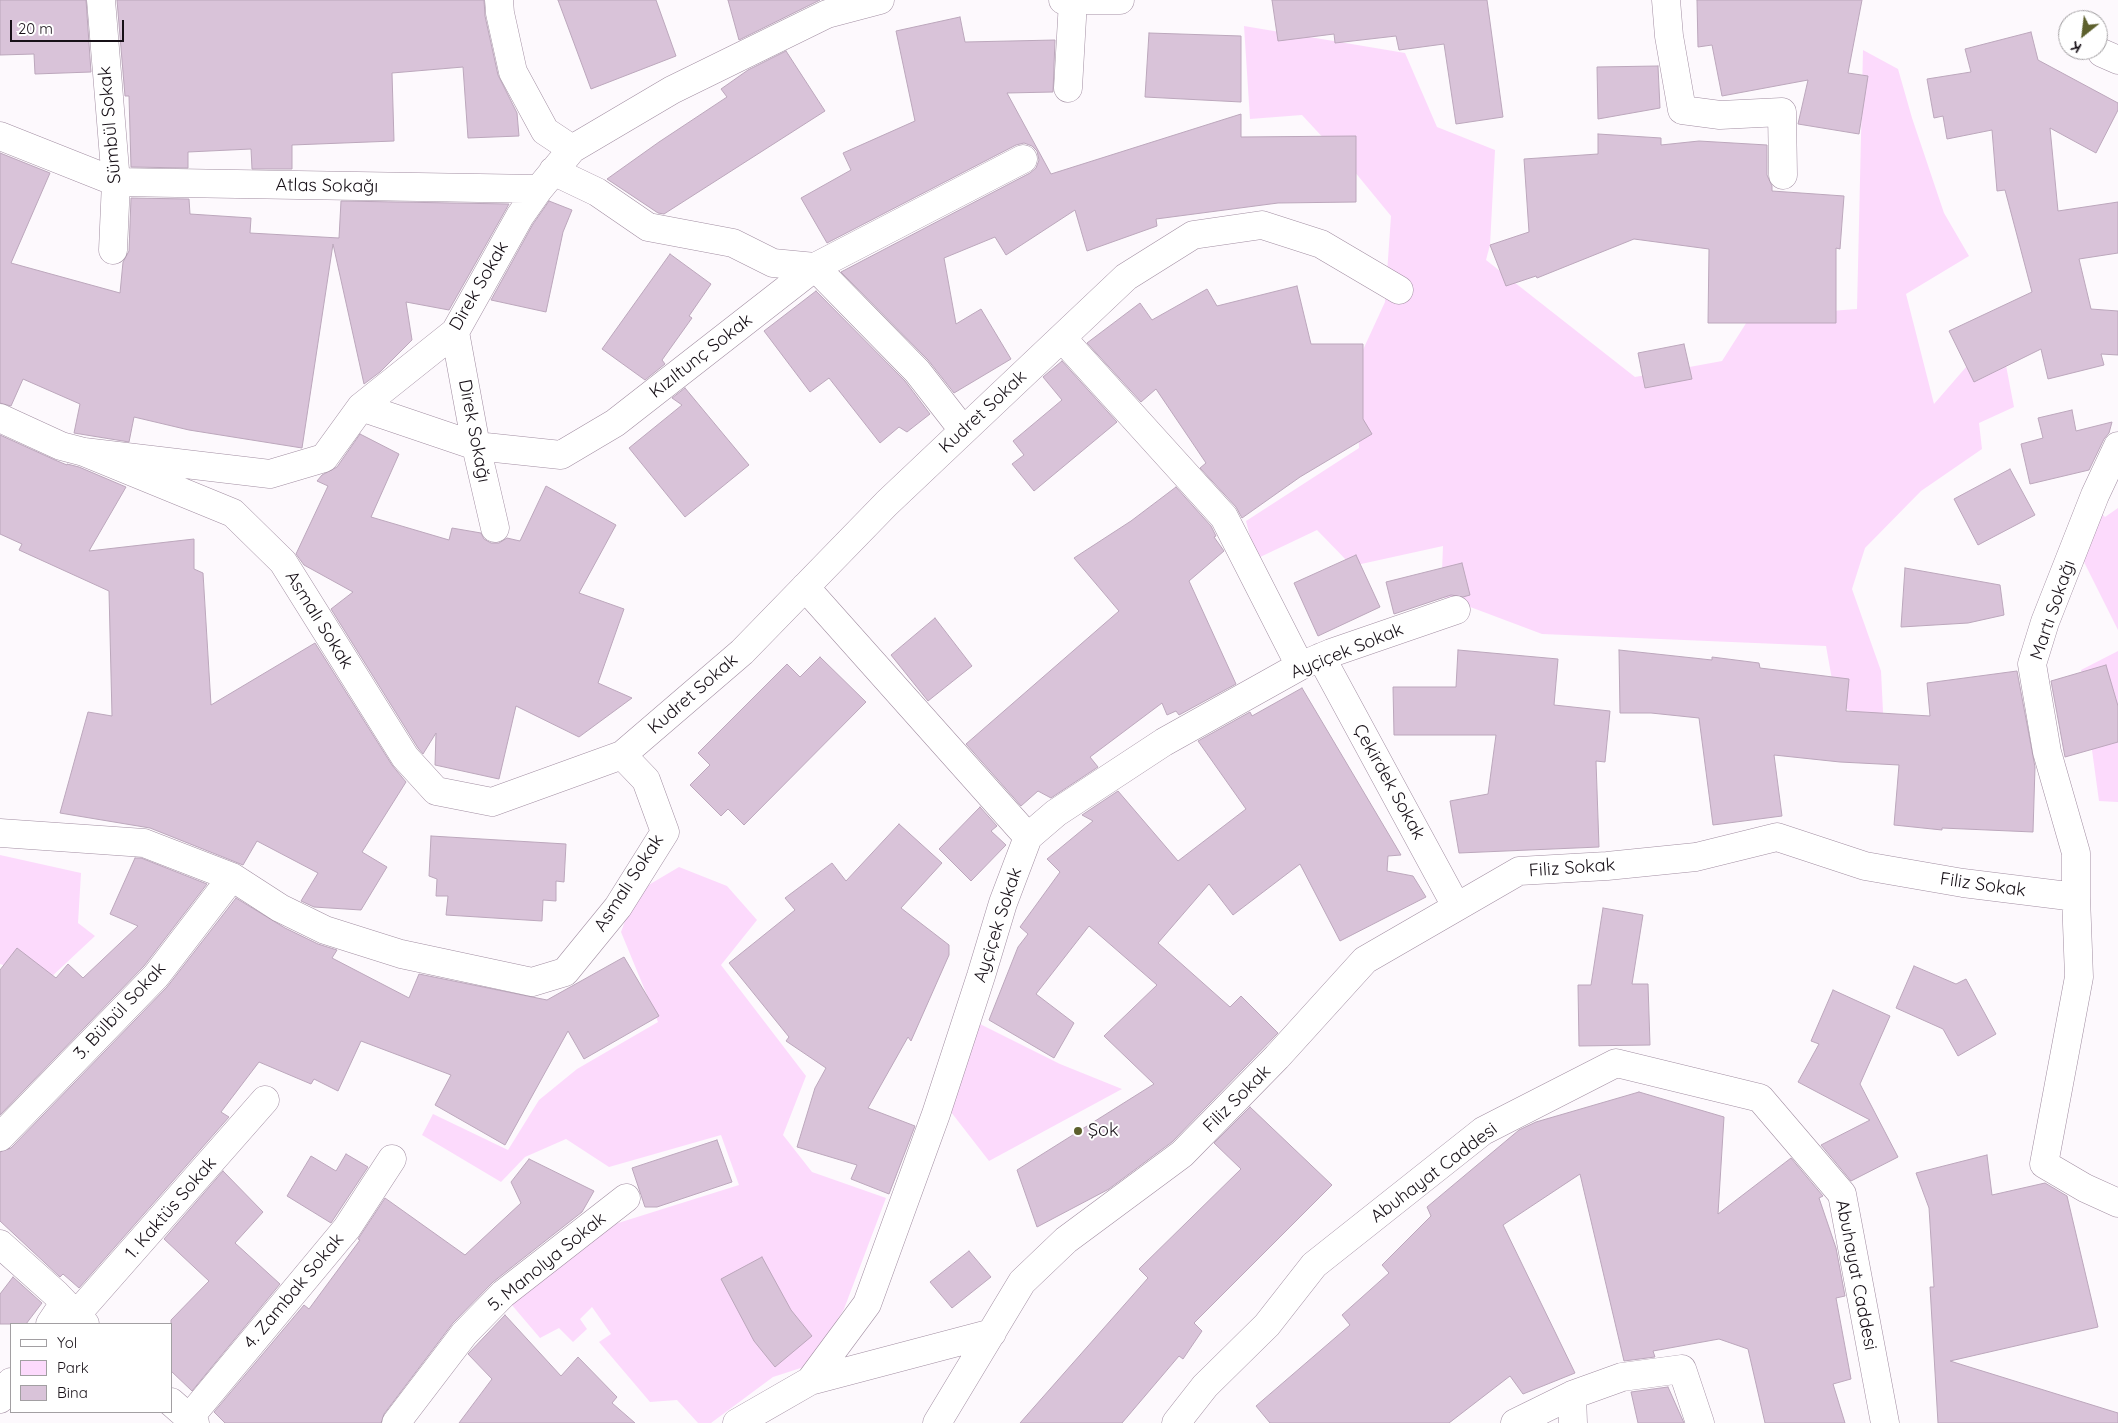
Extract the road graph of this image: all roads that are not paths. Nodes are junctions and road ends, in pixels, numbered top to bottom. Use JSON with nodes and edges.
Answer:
{"nodes":[{"id":1,"x":100,"y":0,"type":"edge"},
{"id":2,"x":499,"y":0,"type":"edge"},
{"id":3,"x":880,"y":0,"type":"edge"},
{"id":4,"x":1120,"y":0,"type":"edge"},
{"id":5,"x":1666,"y":0,"type":"edge"},
{"id":6,"x":1068,"y":1,"type":"edge"},
{"id":7,"x":1068,"y":88,"type":"dead end"},
{"id":8,"x":0,"y":136,"type":"edge"},
{"id":9,"x":572,"y":149,"type":"junction"},
{"id":10,"x":1023,"y":159,"type":"dead end"},
{"id":11,"x":1783,"y":175,"type":"dead end"},
{"id":12,"x":546,"y":180,"type":"junction"},
{"id":13,"x":116,"y":182,"type":"junction"},
{"id":14,"x":113,"y":250,"type":"dead end"},
{"id":15,"x":815,"y":267,"type":"junction"},
{"id":16,"x":1398,"y":290,"type":"dead end"},
{"id":17,"x":455,"y":332,"type":"junction"},
{"id":18,"x":1062,"y":338,"type":"junction"},
{"id":19,"x":361,"y":407,"type":"junction"},
{"id":20,"x":0,"y":418,"type":"edge"},
{"id":21,"x":963,"y":430,"type":"junction"},
{"id":22,"x":476,"y":446,"type":"junction"},
{"id":23,"x":2118,"y":446,"type":"edge"},
{"id":24,"x":84,"y":452,"type":"junction"},
{"id":25,"x":494,"y":528,"type":"dead end"},
{"id":26,"x":805,"y":587,"type":"junction"},
{"id":27,"x":1456,"y":610,"type":"dead end"},
{"id":28,"x":1311,"y":662,"type":"junction"},
{"id":29,"x":622,"y":755,"type":"junction"},
{"id":30,"x":0,"y":833,"type":"edge"},
{"id":31,"x":1028,"y":837,"type":"junction"},
{"id":32,"x":232,"y":877,"type":"junction"},
{"id":33,"x":2076,"y":898,"type":"junction"},
{"id":34,"x":1456,"y":906,"type":"junction"},
{"id":35,"x":265,"y":1100,"type":"dead end"},
{"id":36,"x":0,"y":1137,"type":"edge"},
{"id":37,"x":392,"y":1159,"type":"dead end"},
{"id":38,"x":626,"y":1198,"type":"dead end"},
{"id":39,"x":2118,"y":1203,"type":"edge"},
{"id":40,"x":0,"y":1244,"type":"edge"},
{"id":41,"x":69,"y":1317,"type":"edge"},
{"id":42,"x":992,"y":1334,"type":"junction"},
{"id":43,"x":810,"y":1381,"type":"junction"},
{"id":44,"x":10,"y":1384,"type":"edge"},
{"id":45,"x":1572,"y":1395,"type":"junction"},
{"id":46,"x":0,"y":1399,"type":"edge"},
{"id":47,"x":185,"y":1414,"type":"edge"},
{"id":48,"x":396,"y":1423,"type":"edge"},
{"id":49,"x":737,"y":1423,"type":"edge"},
{"id":50,"x":937,"y":1423,"type":"edge"},
{"id":51,"x":1176,"y":1423,"type":"edge"},
{"id":52,"x":1515,"y":1423,"type":"edge"},
{"id":53,"x":1573,"y":1423,"type":"edge"},
{"id":54,"x":1700,"y":1423,"type":"edge"},
{"id":55,"x":1885,"y":1423,"type":"edge"}],
"edges":[{"from":1,"to":13,"type":"street","name":"Sümbül Sokak"},
{"from":2,"to":9,"type":"street"},
{"from":3,"to":9,"type":"street","name":"Direk Sokak"},
{"from":4,"to":6,"type":"street"},
{"from":5,"to":11,"type":"street"},
{"from":6,"to":7,"type":"street"},
{"from":8,"to":13,"type":"street"},
{"from":9,"to":12,"type":"street","name":"Direk Sokak"},
{"from":10,"to":15,"type":"street","name":"Kızıltunç Sokak"},
{"from":12,"to":13,"type":"street","name":"Atlas Sokağı"},
{"from":12,"to":15,"type":"street"},
{"from":12,"to":17,"type":"street","name":"Direk Sokak"},
{"from":13,"to":14,"type":"street","name":"Sümbül Sokak"},
{"from":15,"to":21,"type":"street"},
{"from":15,"to":22,"type":"street","name":"Kızıltunç Sokak"},
{"from":16,"to":18,"type":"street","name":"Kudret Sokak"},
{"from":17,"to":19,"type":"street","name":"Direk Sokak"},
{"from":17,"to":22,"type":"street","name":"Direk Sokağı"},
{"from":18,"to":21,"type":"street","name":"Kudret Sokak"},
{"from":18,"to":28,"type":"street","name":"Çekirdek Sokak"},
{"from":19,"to":22,"type":"street","name":"Kızıltunç Sokak"},
{"from":19,"to":24,"type":"street","name":"Direk Sokak"},
{"from":20,"to":24,"type":"street","name":"Direk Sokak"},
{"from":21,"to":26,"type":"street","name":"Kudret Sokak"},
{"from":22,"to":25,"type":"street","name":"Direk Sokağı"},
{"from":23,"to":33,"type":"street","name":"Martı Sokağı"},
{"from":24,"to":29,"type":"street","name":"Asmalı Sokak"},
{"from":26,"to":29,"type":"street","name":"Kudret Sokak"},
{"from":26,"to":31,"type":"street"},
{"from":27,"to":28,"type":"street","name":"Ayçiçek Sokak"},
{"from":28,"to":31,"type":"street","name":"Ayçiçek Sokak"},
{"from":28,"to":34,"type":"street","name":"Çekirdek Sokak"},
{"from":29,"to":32,"type":"street","name":"Asmalı Sokak"},
{"from":30,"to":32,"type":"street","name":"Asmalı Sokak"},
{"from":31,"to":43,"type":"street","name":"Ayçiçek Sokak"},
{"from":32,"to":36,"type":"street","name":"3. Bülbül Sokak"},
{"from":33,"to":34,"type":"street","name":"Filiz Sokak"},
{"from":33,"to":39,"type":"street"},
{"from":34,"to":42,"type":"street","name":"Filiz Sokak"},
{"from":35,"to":41,"type":"street","name":"1. Kaktüs Sokak"},
{"from":37,"to":47,"type":"street","name":"4. Zambak Sokak"},
{"from":38,"to":48,"type":"street","name":"5. Manolya Sokak"},
{"from":40,"to":41,"type":"street"},
{"from":42,"to":43,"type":"street"},
{"from":42,"to":50,"type":"street","name":"Filiz Sokak"},
{"from":43,"to":49,"type":"street","name":"Ayçiçek Sokak"},
{"from":44,"to":46,"type":"street"},
{"from":45,"to":52,"type":"street"},
{"from":45,"to":53,"type":"street"},
{"from":45,"to":54,"type":"street"},
{"from":51,"to":55,"type":"street","name":"Abuhayat Caddesi"}]}
